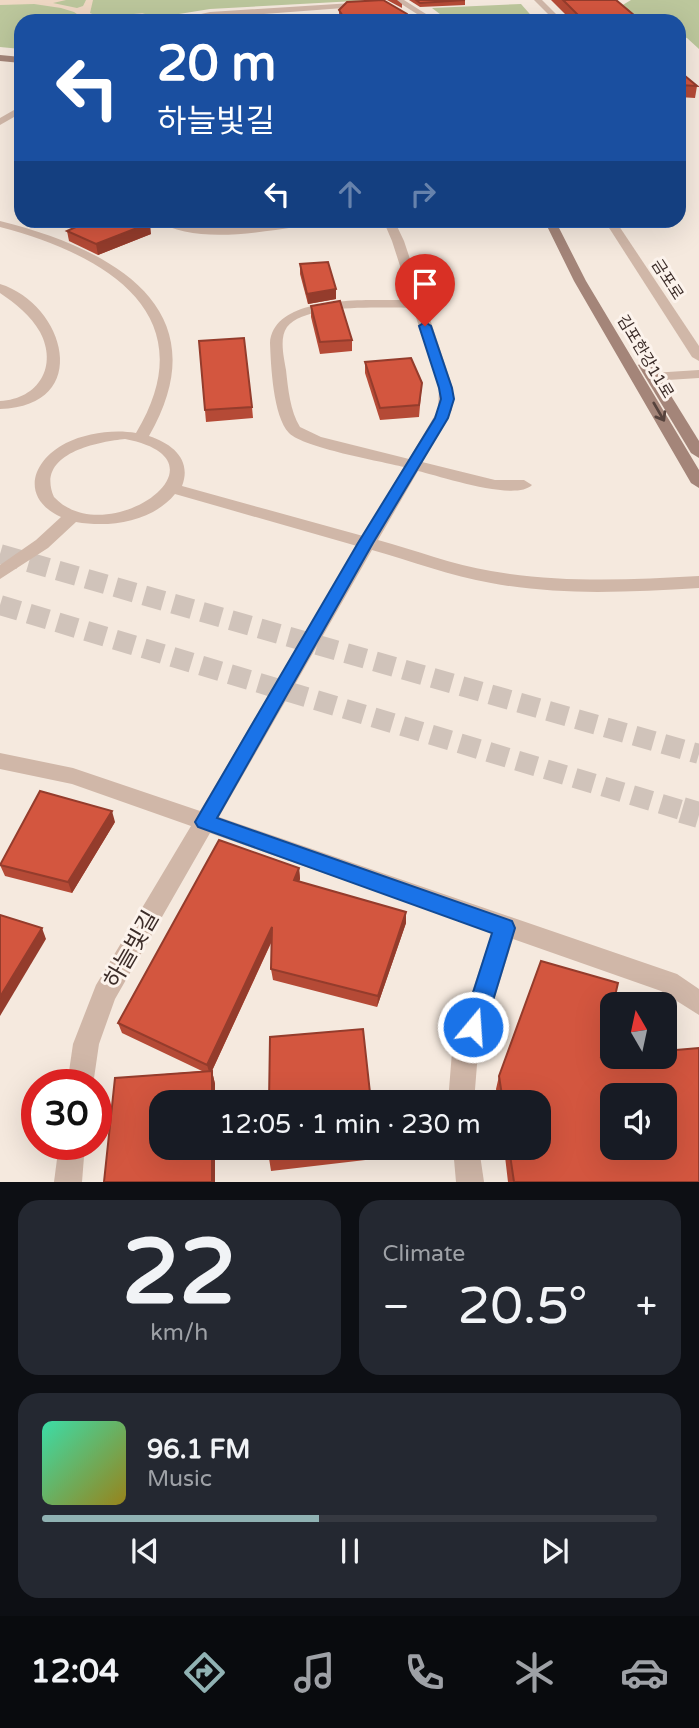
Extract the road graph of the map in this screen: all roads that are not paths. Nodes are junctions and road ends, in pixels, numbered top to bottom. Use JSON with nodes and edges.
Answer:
{"nodes":[{"id":1,"x":399,"y":0,"type":"edge"},
{"id":2,"x":408,"y":0,"type":"edge"},
{"id":3,"x":538,"y":0,"type":"edge"},
{"id":4,"x":384,"y":3,"type":"junction"},
{"id":5,"x":210,"y":14,"type":"edge"},
{"id":6,"x":404,"y":14,"type":"edge"},
{"id":7,"x":422,"y":14,"type":"edge"},
{"id":8,"x":552,"y":14,"type":"edge"},
{"id":9,"x":14,"y":111,"type":"edge"},
{"id":10,"x":0,"y":122,"type":"edge"},
{"id":11,"x":18,"y":228,"type":"edge"},
{"id":12,"x":187,"y":228,"type":"edge"},
{"id":13,"x":258,"y":228,"type":"edge"},
{"id":14,"x":392,"y":228,"type":"edge"},
{"id":15,"x":554,"y":228,"type":"edge"},
{"id":16,"x":615,"y":228,"type":"edge"},
{"id":17,"x":565,"y":246,"type":"junction"},
{"id":18,"x":0,"y":288,"type":"edge"},
{"id":19,"x":417,"y":304,"type":"junction"},
{"id":20,"x":699,"y":357,"type":"edge"},
{"id":21,"x":699,"y":373,"type":"edge"},
{"id":22,"x":652,"y":377,"type":"junction"},
{"id":23,"x":0,"y":405,"type":"edge"},
{"id":24,"x":141,"y":437,"type":"junction"},
{"id":25,"x":699,"y":453,"type":"edge"},
{"id":26,"x":412,"y":465,"type":"junction"},
{"id":27,"x":699,"y":483,"type":"edge"},
{"id":28,"x":524,"y":485,"type":"dead end"},
{"id":29,"x":172,"y":488,"type":"junction"},
{"id":30,"x":72,"y":516,"type":"junction"},
{"id":31,"x":365,"y":543,"type":"junction"},
{"id":32,"x":0,"y":573,"type":"edge"},
{"id":33,"x":699,"y":582,"type":"edge"},
{"id":34,"x":0,"y":761,"type":"edge"},
{"id":35,"x":205,"y":822,"type":"junction"},
{"id":36,"x":505,"y":928,"type":"junction"},
{"id":37,"x":699,"y":1003,"type":"edge"},
{"id":38,"x":82,"y":1069,"type":"edge"},
{"id":39,"x":462,"y":1090,"type":"edge"},
{"id":40,"x":70,"y":1160,"type":"edge"},
{"id":41,"x":467,"y":1160,"type":"edge"},
{"id":42,"x":68,"y":1182,"type":"edge"},
{"id":43,"x":470,"y":1182,"type":"edge"}],
"edges":[{"from":1,"to":2,"type":"street"},
{"from":1,"to":4,"type":"street"},
{"from":1,"to":7,"type":"street"},
{"from":3,"to":8,"type":"street"},
{"from":4,"to":5,"type":"street"},
{"from":4,"to":6,"type":"street"},
{"from":9,"to":10,"type":"street"},
{"from":11,"to":24,"type":"street"},
{"from":12,"to":13,"type":"street"},
{"from":14,"to":19,"type":"street"},
{"from":15,"to":17,"type":"main road","name":"김포한강11로"},
{"from":16,"to":20,"type":"street","name":"금포로"},
{"from":17,"to":22,"type":"main road","name":"김포한강11로"},
{"from":17,"to":27,"type":"main road","name":"김포한강11로","one_way":true},
{"from":18,"to":23,"type":"street"},
{"from":19,"to":26,"type":"street"},
{"from":19,"to":26,"type":"street"},
{"from":21,"to":22,"type":"street"},
{"from":22,"to":25,"type":"main road","name":"김포한강11로"},
{"from":24,"to":29,"type":"street"},
{"from":24,"to":30,"type":"street"},
{"from":26,"to":28,"type":"street"},
{"from":26,"to":31,"type":"street","name":"하늘빛길"},
{"from":29,"to":30,"type":"street"},
{"from":29,"to":31,"type":"street"},
{"from":30,"to":32,"type":"street"},
{"from":31,"to":33,"type":"street"},
{"from":31,"to":35,"type":"street","name":"하늘빛길"},
{"from":34,"to":35,"type":"street"},
{"from":35,"to":36,"type":"street"},
{"from":35,"to":38,"type":"street","name":"하늘빛길"},
{"from":36,"to":37,"type":"street"},
{"from":36,"to":39,"type":"street"},
{"from":40,"to":42,"type":"street"},
{"from":41,"to":43,"type":"street"}]}
